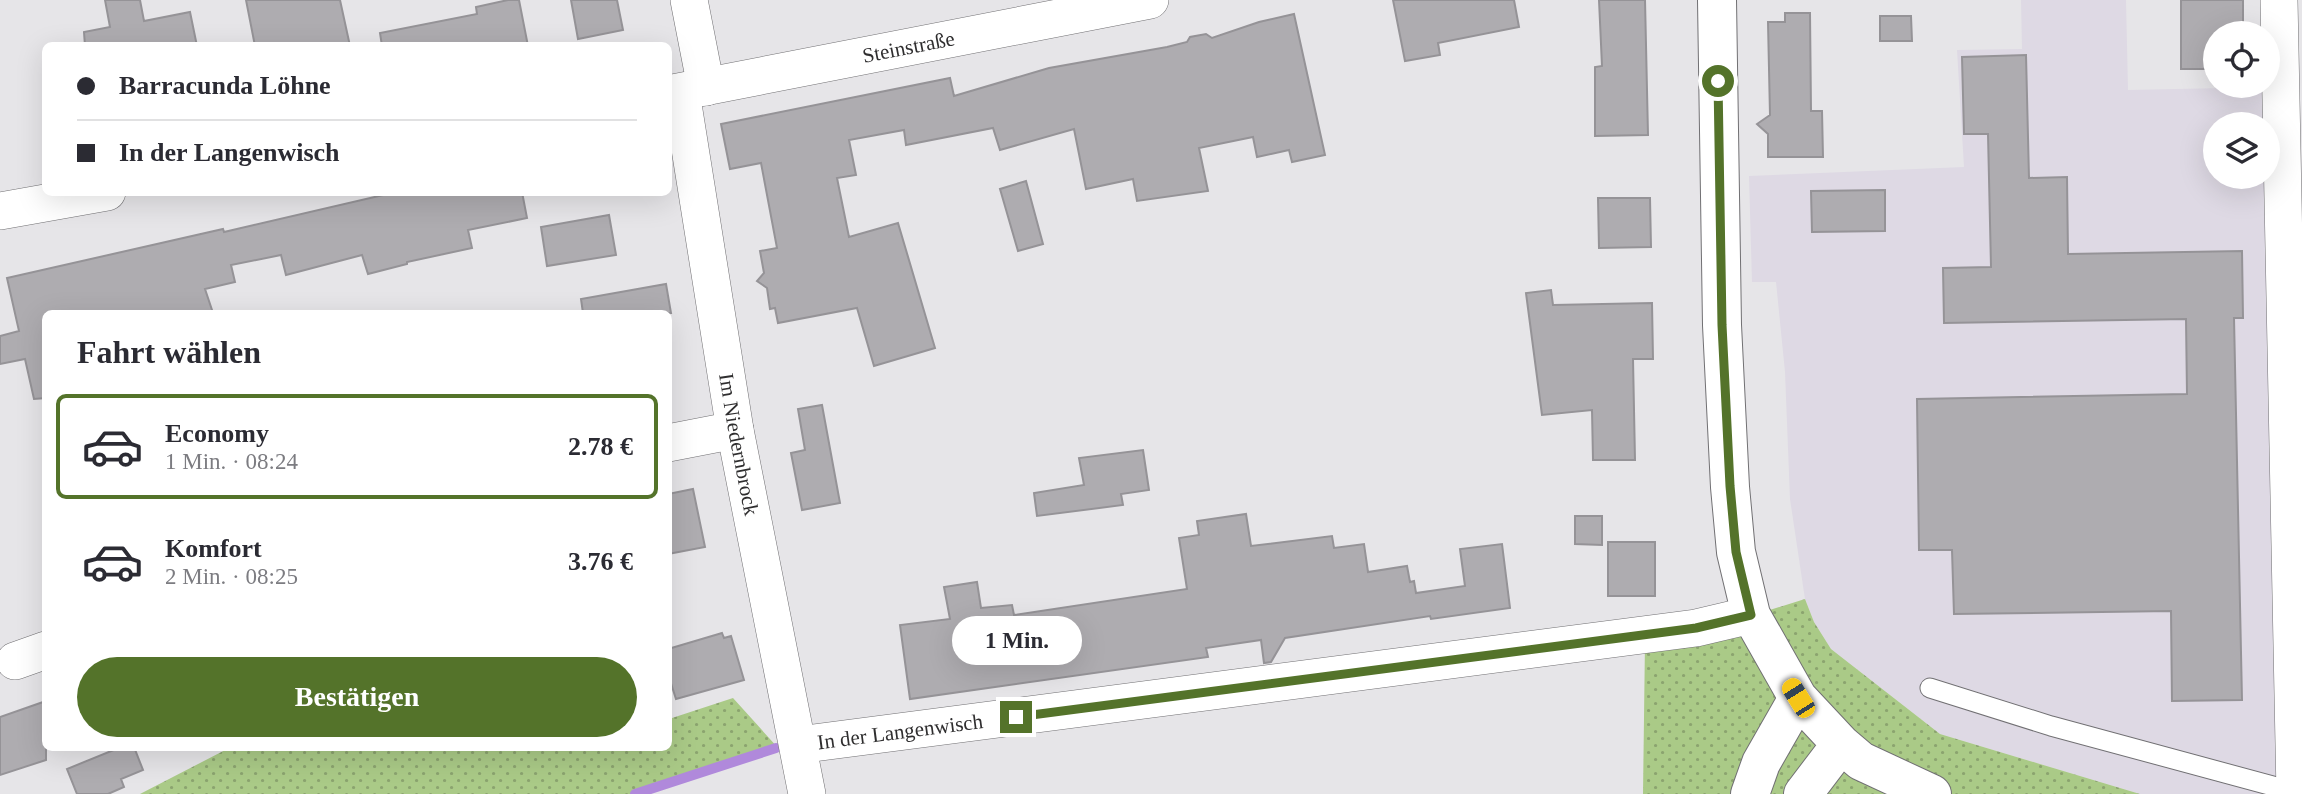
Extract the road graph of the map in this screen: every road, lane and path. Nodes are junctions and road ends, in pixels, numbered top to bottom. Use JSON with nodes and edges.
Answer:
{"nodes":[{"id":1,"x":689,"y":0,"type":"edge"},
{"id":2,"x":1150,"y":0,"type":"edge"},
{"id":3,"x":1717,"y":0,"type":"edge"},
{"id":4,"x":2279,"y":0,"type":"edge"},
{"id":5,"x":685,"y":91,"type":"edge"},
{"id":6,"x":84,"y":196,"type":"edge"},
{"id":7,"x":0,"y":211,"type":"edge"},
{"id":8,"x":735,"y":430,"type":"junction"},
{"id":9,"x":672,"y":442,"type":"edge"},
{"id":10,"x":1751,"y":615,"type":"junction"},
{"id":11,"x":1930,"y":688,"type":"dead end"},
{"id":12,"x":1798,"y":698,"type":"junction"},
{"id":13,"x":1841,"y":744,"type":"junction"},
{"id":14,"x":798,"y":745,"type":"junction"},
{"id":15,"x":2295,"y":793,"type":"edge"},
{"id":16,"x":807,"y":794,"type":"edge"},
{"id":17,"x":1750,"y":794,"type":"edge"},
{"id":18,"x":1803,"y":794,"type":"edge"},
{"id":19,"x":1932,"y":794,"type":"edge"}],
"edges":[{"from":1,"to":5,"type":"street","name":"Im Niedernbrock"},
{"from":2,"to":5,"type":"street","name":"Steinstraße"},
{"from":3,"to":10,"type":"main road"},
{"from":4,"to":15,"type":"street"},
{"from":5,"to":8,"type":"street","name":"Im Niedernbrock"},
{"from":6,"to":7,"type":"street"},
{"from":8,"to":9,"type":"street"},
{"from":8,"to":14,"type":"street","name":"Im Niedernbrock"},
{"from":10,"to":12,"type":"main road"},
{"from":10,"to":14,"type":"street","name":"In der Langenwisch"},
{"from":11,"to":15,"type":"lane"},
{"from":12,"to":13,"type":"main road"},
{"from":12,"to":17,"type":"main road"},
{"from":13,"to":18,"type":"main road"},
{"from":13,"to":19,"type":"main road"},
{"from":14,"to":16,"type":"street","name":"Im Niedernbrock"}]}
